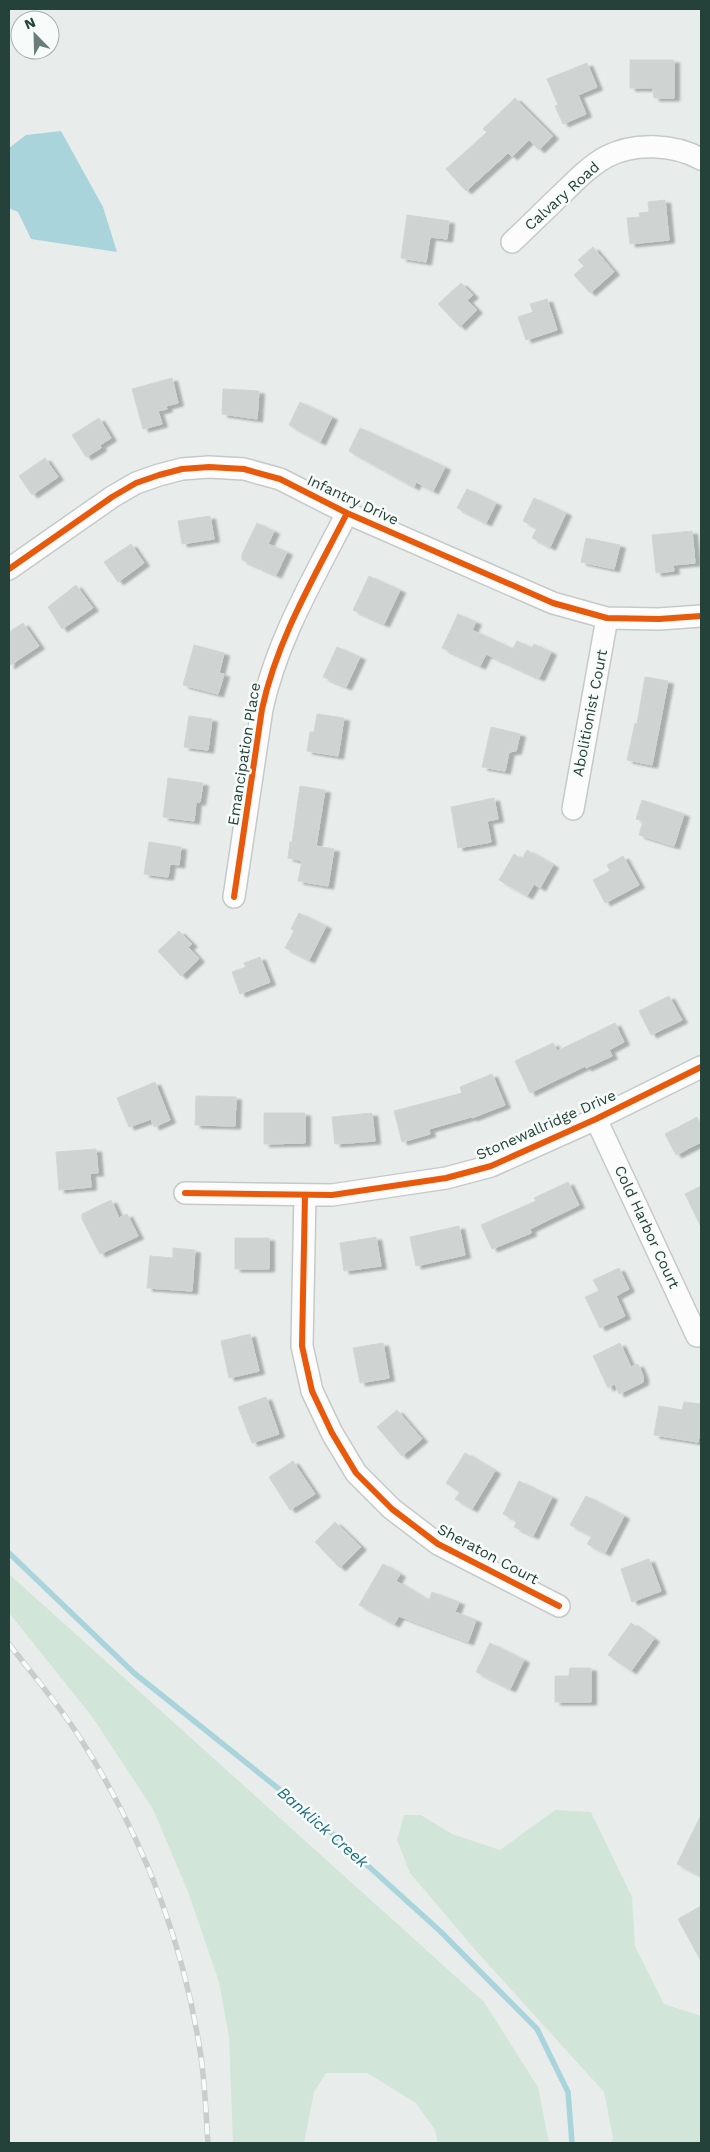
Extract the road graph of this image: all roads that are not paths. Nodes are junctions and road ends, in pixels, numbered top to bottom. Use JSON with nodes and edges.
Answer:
{"nodes":[{"id":1,"x":701,"y":159,"type":"edge"},
{"id":2,"x":512,"y":242,"type":"dead end"},
{"id":3,"x":347,"y":513,"type":"junction"},
{"id":4,"x":9,"y":569,"type":"edge"},
{"id":5,"x":701,"y":616,"type":"edge"},
{"id":6,"x":608,"y":618,"type":"junction"},
{"id":7,"x":573,"y":808,"type":"dead end"},
{"id":8,"x":234,"y":897,"type":"dead end"},
{"id":9,"x":701,"y":1067,"type":"edge"},
{"id":10,"x":596,"y":1119,"type":"junction"},
{"id":11,"x":185,"y":1193,"type":"dead end"},
{"id":12,"x":305,"y":1195,"type":"junction"},
{"id":13,"x":697,"y":1336,"type":"dead end"},
{"id":14,"x":559,"y":1606,"type":"dead end"}],
"edges":[{"from":1,"to":2,"type":"street","name":"Calvary Road"},
{"from":3,"to":4,"type":"street","name":"Infantry Drive"},
{"from":3,"to":6,"type":"street","name":"Infantry Drive"},
{"from":3,"to":8,"type":"street","name":"Emancipation Place"},
{"from":5,"to":6,"type":"street","name":"Infantry Drive"},
{"from":6,"to":7,"type":"street","name":"Abolitionist Court"},
{"from":9,"to":10,"type":"street","name":"Stonewallridge Drive"},
{"from":10,"to":12,"type":"street","name":"Stonewallridge Drive"},
{"from":10,"to":13,"type":"street","name":"Cold Harbor Court"},
{"from":11,"to":12,"type":"street","name":"Stonewallridge Drive"},
{"from":12,"to":14,"type":"street","name":"Sheraton Court"}]}
